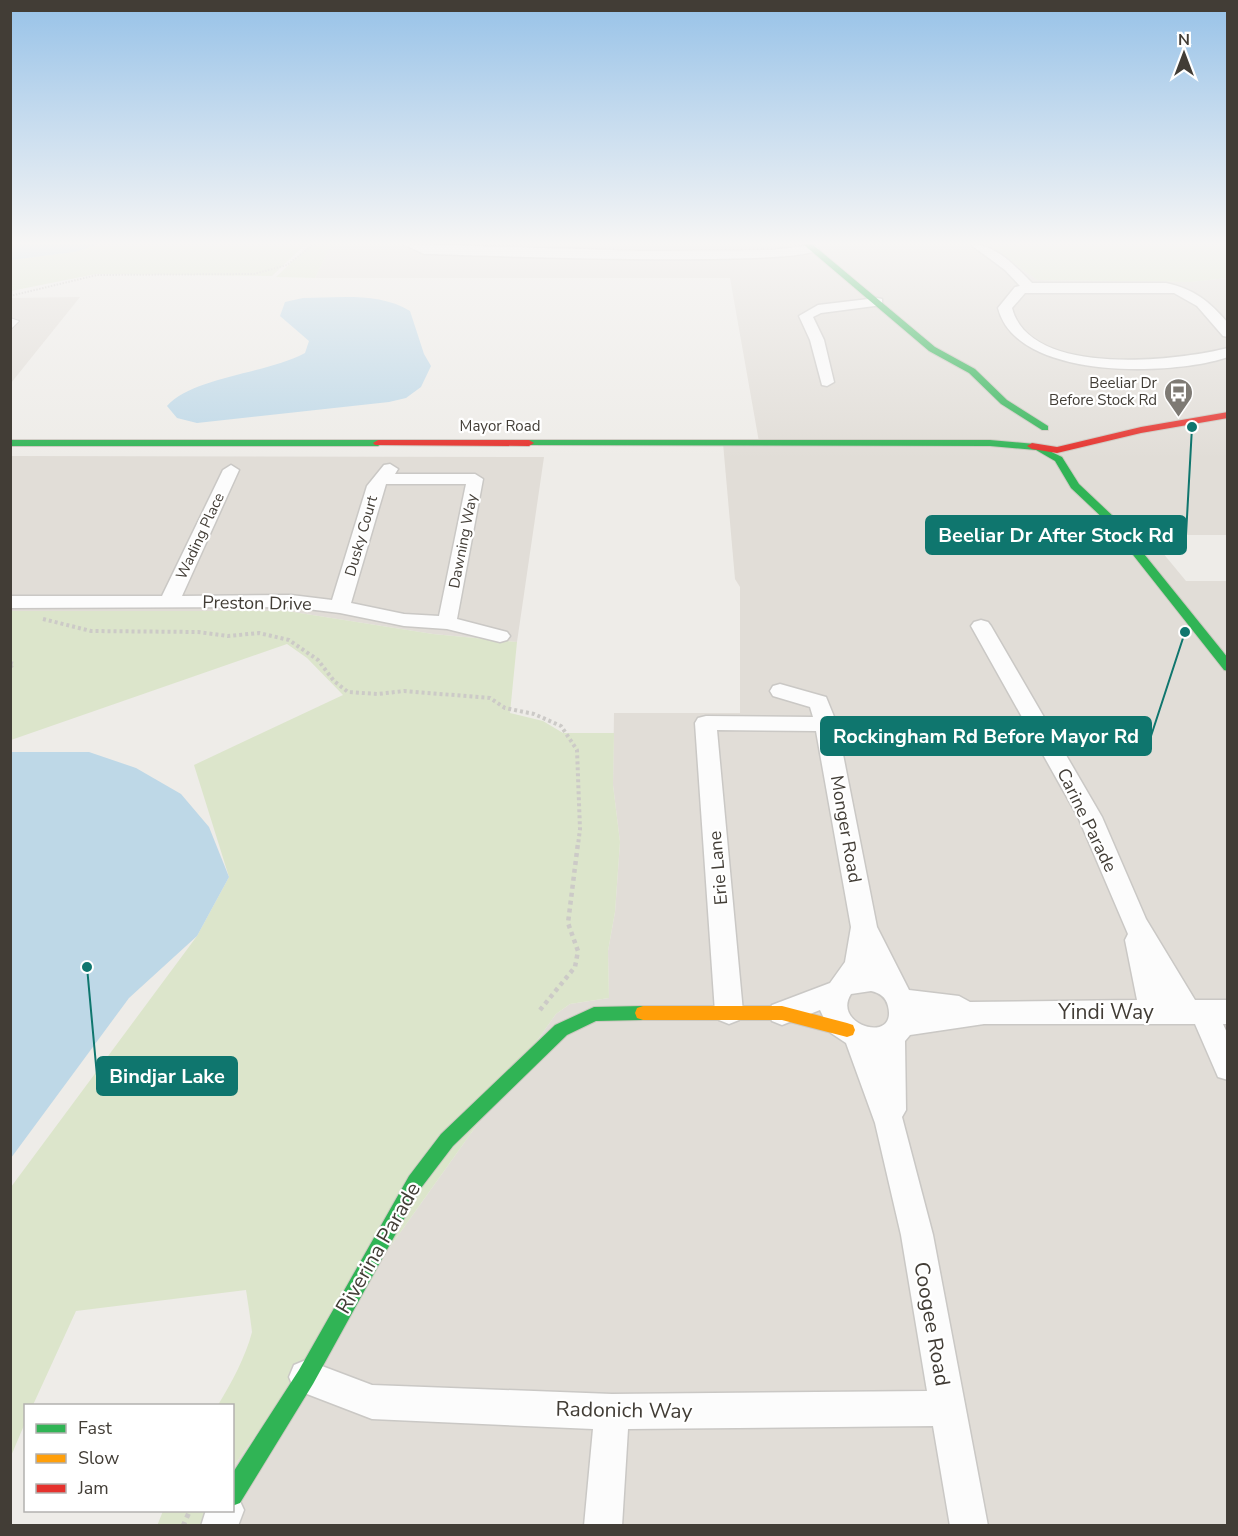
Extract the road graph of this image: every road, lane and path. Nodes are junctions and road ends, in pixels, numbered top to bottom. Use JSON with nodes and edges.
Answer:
{"nodes":[{"id":1,"x":807,"y":316,"type":"edge"},
{"id":2,"x":894,"y":316,"type":"edge"},
{"id":3,"x":1006,"y":316,"type":"edge"},
{"id":4,"x":1213,"y":316,"type":"edge"},
{"id":5,"x":10,"y":320,"type":"edge"},
{"id":6,"x":10,"y":328,"type":"edge"},
{"id":7,"x":1227,"y":333,"type":"edge"},
{"id":8,"x":1227,"y":352,"type":"edge"},
{"id":9,"x":952,"y":363,"type":"junction"},
{"id":10,"x":827,"y":382,"type":"dead end"},
{"id":11,"x":1227,"y":415,"type":"edge"},
{"id":12,"x":1024,"y":434,"type":"junction"},
{"id":13,"x":1061,"y":436,"type":"junction"},
{"id":14,"x":10,"y":443,"type":"edge"},
{"id":15,"x":990,"y":443,"type":"junction"},
{"id":16,"x":1038,"y":448,"type":"junction"},
{"id":17,"x":231,"y":470,"type":"dead end"},
{"id":18,"x":386,"y":474,"type":"joint"},
{"id":19,"x":1111,"y":520,"type":"junction"},
{"id":20,"x":10,"y":602,"type":"edge"},
{"id":21,"x":30,"y":602,"type":"junction"},
{"id":22,"x":169,"y":602,"type":"junction"},
{"id":23,"x":340,"y":607,"type":"junction"},
{"id":24,"x":447,"y":623,"type":"junction"},
{"id":25,"x":981,"y":626,"type":"dead end"},
{"id":26,"x":500,"y":636,"type":"dead end"},
{"id":27,"x":1227,"y":667,"type":"edge"},
{"id":28,"x":780,"y":691,"type":"dead end"},
{"id":29,"x":826,"y":724,"type":"junction"},
{"id":30,"x":1135,"y":923,"type":"junction"},
{"id":31,"x":864,"y":927,"type":"junction"},
{"id":32,"x":842,"y":987,"type":"junction"},
{"id":33,"x":729,"y":1012,"type":"junction"},
{"id":34,"x":1153,"y":1012,"type":"junction"},
{"id":35,"x":1206,"y":1012,"type":"edge"},
{"id":36,"x":782,"y":1013,"type":"junction"},
{"id":37,"x":898,"y":1013,"type":"junction"},
{"id":38,"x":534,"y":1017,"type":"dead end"},
{"id":39,"x":561,"y":1029,"type":"joint"},
{"id":40,"x":852,"y":1033,"type":"junction"},
{"id":41,"x":1227,"y":1068,"type":"edge"},
{"id":42,"x":891,"y":1123,"type":"junction"},
{"id":43,"x":306,"y":1377,"type":"junction"},
{"id":44,"x":946,"y":1408,"type":"junction"},
{"id":45,"x":612,"y":1412,"type":"junction"},
{"id":46,"x":234,"y":1492,"type":"edge"},
{"id":47,"x":189,"y":1512,"type":"edge"},
{"id":48,"x":183,"y":1526,"type":"edge"},
{"id":49,"x":603,"y":1526,"type":"edge"},
{"id":50,"x":969,"y":1526,"type":"edge"}],
"edges":[{"from":1,"to":10,"type":"street"},
{"from":2,"to":9,"type":"main road"},
{"from":3,"to":8,"type":"street"},
{"from":4,"to":7,"type":"street"},
{"from":5,"to":6,"type":"lane"},
{"from":9,"to":12,"type":"main road"},
{"from":9,"to":13,"type":"main road"},
{"from":11,"to":13,"type":"main road"},
{"from":12,"to":13,"type":"main road","name":"Mayor Road"},
{"from":12,"to":15,"type":"main road","name":"Mayor Road"},
{"from":12,"to":16,"type":"main road"},
{"from":13,"to":16,"type":"main road","name":"Mayor Road"},
{"from":13,"to":19,"type":"main road"},
{"from":14,"to":15,"type":"main road","name":"Mayor Road"},
{"from":15,"to":16,"type":"main road","name":"Mayor Road"},
{"from":16,"to":19,"type":"main road"},
{"from":17,"to":22,"type":"street","name":"Wading Place"},
{"from":18,"to":23,"type":"street","name":"Dusky Court"},
{"from":18,"to":24,"type":"street","name":"Dawning Way"},
{"from":19,"to":27,"type":"main road"},
{"from":20,"to":21,"type":"street","name":"Preston Drive"},
{"from":21,"to":22,"type":"street","name":"Preston Drive"},
{"from":21,"to":38,"type":"path"},
{"from":22,"to":23,"type":"street","name":"Preston Drive"},
{"from":23,"to":24,"type":"street","name":"Preston Drive"},
{"from":24,"to":26,"type":"street","name":"Preston Drive"},
{"from":25,"to":30,"type":"street","name":"Carine Parade"},
{"from":28,"to":29,"type":"street","name":"Monger Road"},
{"from":29,"to":31,"type":"street","name":"Monger Road"},
{"from":29,"to":33,"type":"street","name":"Erie Lane"},
{"from":30,"to":34,"type":"street","name":"Carine Parade"},
{"from":30,"to":35,"type":"street","name":"Carine Parade"},
{"from":31,"to":32,"type":"street","name":"Monger Road"},
{"from":31,"to":37,"type":"street","name":"Monger Road"},
{"from":32,"to":36,"type":"street","name":"Yindi Way"},
{"from":32,"to":37,"type":"street","name":"Yindi Way"},
{"from":32,"to":40,"type":"street"},
{"from":33,"to":36,"type":"main road","name":"Yindi Way"},
{"from":33,"to":39,"type":"main road","name":"Yindi Way"},
{"from":34,"to":35,"type":"street","name":"Yindi Way"},
{"from":34,"to":37,"type":"street","name":"Yindi Way"},
{"from":35,"to":41,"type":"street"},
{"from":36,"to":40,"type":"main road","name":"Yindi Way"},
{"from":37,"to":40,"type":"street","name":"Yindi Way"},
{"from":37,"to":42,"type":"street","name":"Coogee Road"},
{"from":39,"to":43,"type":"main road","name":"Riverina Parade"},
{"from":40,"to":42,"type":"street","name":"Coogee Road"},
{"from":42,"to":44,"type":"street","name":"Coogee Road"},
{"from":43,"to":45,"type":"street","name":"Radonich Way"},
{"from":43,"to":46,"type":"main road","name":"Riverina Parade"},
{"from":44,"to":45,"type":"street","name":"Radonich Way"},
{"from":44,"to":50,"type":"street","name":"Coogee Road"},
{"from":45,"to":49,"type":"street"},
{"from":47,"to":48,"type":"path"}]}
